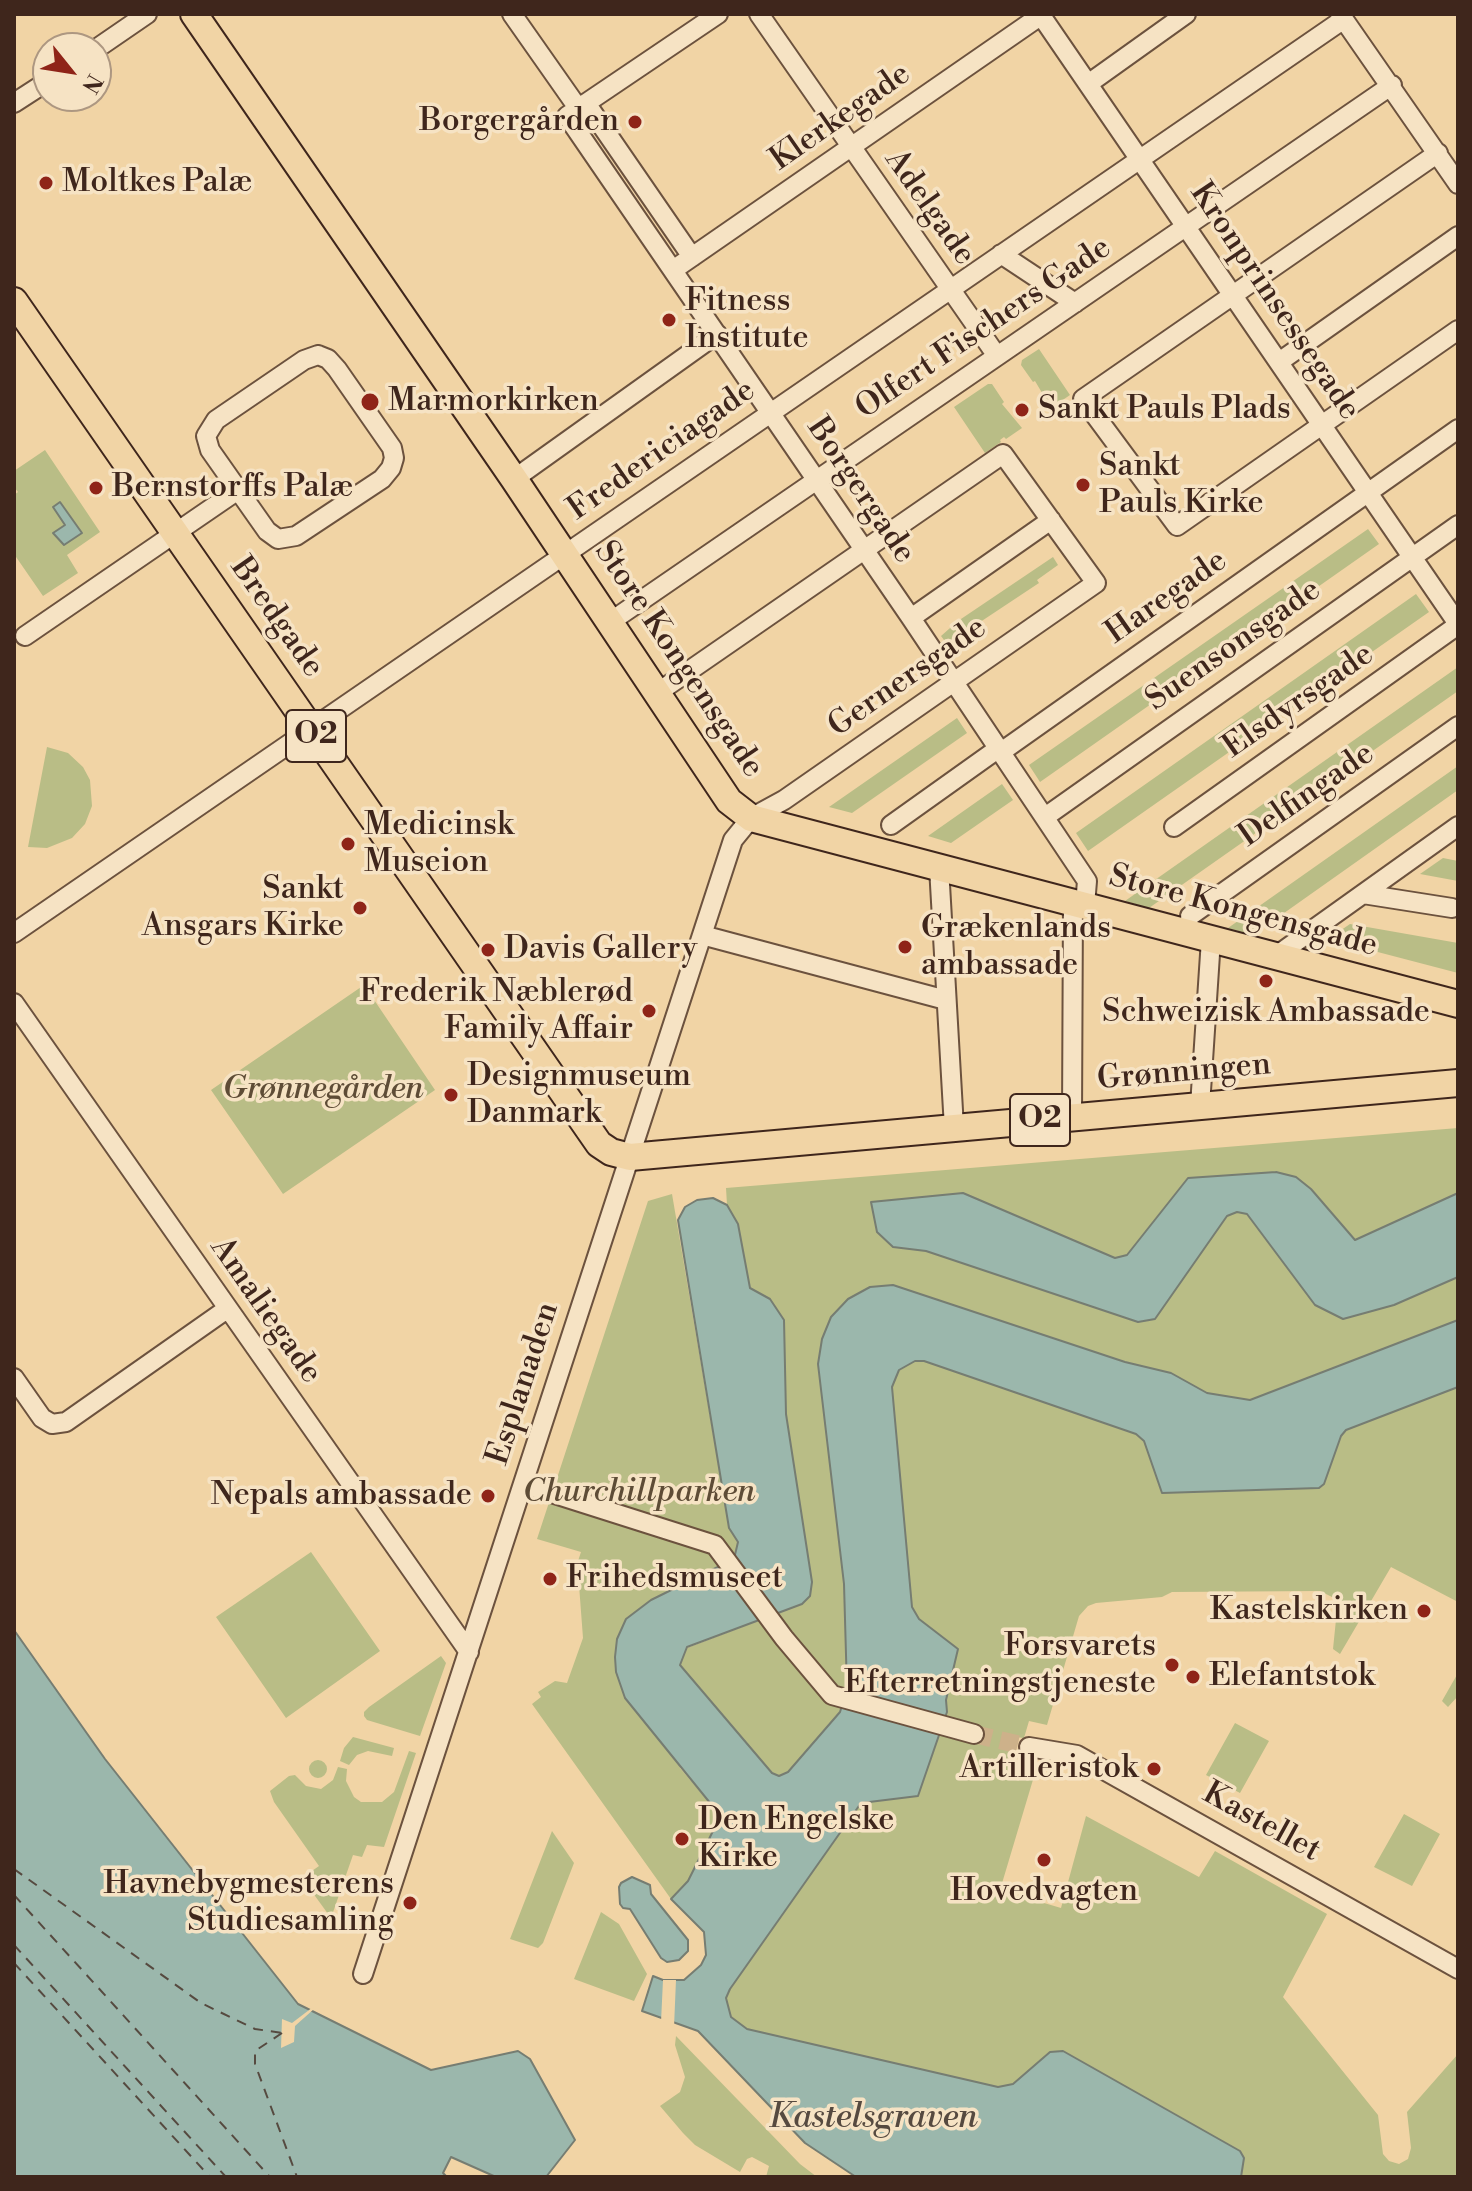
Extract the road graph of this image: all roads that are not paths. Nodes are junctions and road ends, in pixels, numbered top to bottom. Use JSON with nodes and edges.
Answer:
{"nodes":[{"id":1,"x":147,"y":14,"type":"edge"},
{"id":2,"x":194,"y":14,"type":"edge"},
{"id":3,"x":512,"y":14,"type":"edge"},
{"id":4,"x":718,"y":14,"type":"edge"},
{"id":5,"x":759,"y":14,"type":"edge"},
{"id":6,"x":1042,"y":14,"type":"edge"},
{"id":7,"x":1186,"y":14,"type":"edge"},
{"id":8,"x":1342,"y":16,"type":"edge"},
{"id":9,"x":112,"y":38,"type":"edge"},
{"id":10,"x":1088,"y":84,"type":"junction"},
{"id":11,"x":1392,"y":85,"type":"junction"},
{"id":12,"x":32,"y":91,"type":"edge"},
{"id":13,"x":14,"y":103,"type":"edge"},
{"id":14,"x":577,"y":109,"type":"junction"},
{"id":15,"x":851,"y":148,"type":"junction"},
{"id":16,"x":1438,"y":153,"type":"junction"},
{"id":17,"x":1140,"y":159,"type":"junction"},
{"id":18,"x":1458,"y":184,"type":"edge"},
{"id":19,"x":1186,"y":227,"type":"junction"},
{"id":20,"x":1458,"y":236,"type":"edge"},
{"id":21,"x":1001,"y":254,"type":"junction"},
{"id":22,"x":692,"y":257,"type":"junction"},
{"id":23,"x":673,"y":270,"type":"junction"},
{"id":24,"x":951,"y":289,"type":"junction"},
{"id":25,"x":1233,"y":295,"type":"junction"},
{"id":26,"x":14,"y":301,"type":"edge"},
{"id":27,"x":1075,"y":303,"type":"junction"},
{"id":28,"x":1458,"y":330,"type":"edge"},
{"id":29,"x":717,"y":334,"type":"junction"},
{"id":30,"x":997,"y":356,"type":"junction"},
{"id":31,"x":1279,"y":362,"type":"junction"},
{"id":32,"x":771,"y":413,"type":"junction"},
{"id":33,"x":1322,"y":425,"type":"junction"},
{"id":34,"x":1458,"y":429,"type":"edge"},
{"id":35,"x":514,"y":479,"type":"junction"},
{"id":36,"x":816,"y":480,"type":"junction"},
{"id":37,"x":238,"y":490,"type":"junction"},
{"id":38,"x":1368,"y":493,"type":"junction"},
{"id":39,"x":1051,"y":520,"type":"junction"},
{"id":40,"x":1458,"y":525,"type":"edge"},
{"id":41,"x":174,"y":532,"type":"junction"},
{"id":42,"x":864,"y":550,"type":"junction"},
{"id":43,"x":565,"y":554,"type":"junction"},
{"id":44,"x":1412,"y":557,"type":"junction"},
{"id":45,"x":911,"y":618,"type":"junction"},
{"id":46,"x":610,"y":622,"type":"junction"},
{"id":47,"x":1458,"y":625,"type":"edge"},
{"id":48,"x":25,"y":636,"type":"dead end"},
{"id":49,"x":955,"y":682,"type":"junction"},
{"id":50,"x":657,"y":693,"type":"junction"},
{"id":51,"x":1458,"y":726,"type":"edge"},
{"id":52,"x":311,"y":729,"type":"junction"},
{"id":53,"x":1000,"y":750,"type":"junction"},
{"id":54,"x":1045,"y":817,"type":"junction"},
{"id":55,"x":751,"y":818,"type":"junction"},
{"id":56,"x":891,"y":825,"type":"dead end"},
{"id":57,"x":1458,"y":826,"type":"edge"},
{"id":58,"x":1174,"y":827,"type":"dead end"},
{"id":59,"x":939,"y":867,"type":"junction"},
{"id":60,"x":1363,"y":894,"type":"junction"},
{"id":61,"x":1079,"y":904,"type":"junction"},
{"id":62,"x":1452,"y":908,"type":"dead end"},
{"id":63,"x":1190,"y":916,"type":"dead end"},
{"id":64,"x":14,"y":933,"type":"edge"},
{"id":65,"x":702,"y":935,"type":"junction"},
{"id":66,"x":1211,"y":939,"type":"junction"},
{"id":67,"x":1276,"y":956,"type":"junction"},
{"id":68,"x":946,"y":1000,"type":"junction"},
{"id":69,"x":14,"y":1003,"type":"edge"},
{"id":70,"x":1458,"y":1004,"type":"edge"},
{"id":71,"x":1458,"y":1083,"type":"edge"},
{"id":72,"x":1200,"y":1106,"type":"junction"},
{"id":73,"x":1072,"y":1117,"type":"junction"},
{"id":74,"x":954,"y":1128,"type":"junction"},
{"id":75,"x":630,"y":1157,"type":"junction"},
{"id":76,"x":227,"y":1309,"type":"junction"},
{"id":77,"x":14,"y":1378,"type":"edge"},
{"id":78,"x":523,"y":1484,"type":"junction"},
{"id":79,"x":469,"y":1652,"type":"junction"},
{"id":80,"x":974,"y":1734,"type":"tunnel mouth"},
{"id":81,"x":1029,"y":1747,"type":"tunnel mouth"},
{"id":82,"x":1458,"y":1969,"type":"edge"},
{"id":83,"x":363,"y":1974,"type":"dead end"}],
"edges":[{"from":1,"to":9,"type":"street"},
{"from":2,"to":35,"type":"main road","name":"Store Kongensgade"},
{"from":3,"to":14,"type":"street","name":"Borgergade"},
{"from":4,"to":14,"type":"street"},
{"from":5,"to":15,"type":"street","name":"Adelgade"},
{"from":6,"to":10,"type":"street","name":"Kronprinsessegade"},
{"from":6,"to":15,"type":"street","name":"Klerkegade"},
{"from":7,"to":10,"type":"street"},
{"from":8,"to":11,"type":"street"},
{"from":8,"to":17,"type":"street","name":"Fredericiagade"},
{"from":10,"to":17,"type":"street","name":"Kronprinsessegade"},
{"from":11,"to":16,"type":"street"},
{"from":11,"to":19,"type":"street","name":"Olfert Fischers Gade"},
{"from":12,"to":13,"type":"street"},
{"from":14,"to":22,"type":"street","name":"Borgergade"},
{"from":14,"to":23,"type":"street","name":"Borgergade"},
{"from":15,"to":22,"type":"street","name":"Klerkegade"},
{"from":15,"to":24,"type":"street","name":"Adelgade"},
{"from":16,"to":18,"type":"street"},
{"from":16,"to":25,"type":"street"},
{"from":17,"to":19,"type":"street","name":"Kronprinsessegade"},
{"from":17,"to":21,"type":"street","name":"Fredericiagade"},
{"from":19,"to":25,"type":"street","name":"Kronprinsessegade"},
{"from":19,"to":27,"type":"street","name":"Olfert Fischers Gade"},
{"from":20,"to":31,"type":"street"},
{"from":21,"to":24,"type":"street","name":"Fredericiagade"},
{"from":21,"to":27,"type":"street"},
{"from":22,"to":23,"type":"street","name":"Klerkegade"},
{"from":23,"to":29,"type":"street","name":"Borgergade"},
{"from":24,"to":30,"type":"street","name":"Adelgade"},
{"from":24,"to":32,"type":"street","name":"Fredericiagade"},
{"from":25,"to":31,"type":"street","name":"Kronprinsessegade"},
{"from":25,"to":33,"type":"street"},
{"from":26,"to":41,"type":"main road","name":"Bredgade","number":"O2"},
{"from":27,"to":30,"type":"street","name":"Olfert Fischers Gade"},
{"from":28,"to":33,"type":"street"},
{"from":29,"to":32,"type":"street","name":"Borgergade"},
{"from":29,"to":35,"type":"street"},
{"from":30,"to":36,"type":"street","name":"Olfert Fischers Gade"},
{"from":31,"to":33,"type":"street","name":"Kronprinsessegade"},
{"from":32,"to":36,"type":"street","name":"Borgergade"},
{"from":32,"to":43,"type":"street","name":"Fredericiagade"},
{"from":33,"to":38,"type":"street","name":"Kronprinsessegade"},
{"from":34,"to":38,"type":"street","name":"Haregade"},
{"from":35,"to":43,"type":"main road","name":"Store Kongensgade"},
{"from":36,"to":42,"type":"street","name":"Borgergade"},
{"from":36,"to":46,"type":"street","name":"Olfert Fischers Gade"},
{"from":37,"to":37,"type":"street"},
{"from":37,"to":41,"type":"street"},
{"from":38,"to":44,"type":"street","name":"Kronprinsessegade"},
{"from":38,"to":53,"type":"street","name":"Haregade"},
{"from":39,"to":42,"type":"street"},
{"from":39,"to":45,"type":"street"},
{"from":39,"to":49,"type":"street","name":"Gernersgade"},
{"from":40,"to":44,"type":"street","name":"Suensonsgade"},
{"from":41,"to":48,"type":"street"},
{"from":41,"to":52,"type":"main road","name":"Bredgade","number":"O2"},
{"from":42,"to":45,"type":"street","name":"Borgergade"},
{"from":42,"to":50,"type":"street"},
{"from":43,"to":46,"type":"main road","name":"Store Kongensgade"},
{"from":43,"to":52,"type":"street","name":"Fredericiagade"},
{"from":44,"to":47,"type":"street","name":"Kronprinsessegade"},
{"from":44,"to":54,"type":"street","name":"Suensonsgade"},
{"from":45,"to":49,"type":"street","name":"Borgergade"},
{"from":46,"to":50,"type":"main road","name":"Store Kongensgade"},
{"from":47,"to":58,"type":"street","name":"Elsdyrsgade"},
{"from":49,"to":53,"type":"street","name":"Borgergade"},
{"from":49,"to":55,"type":"street","name":"Gernersgade"},
{"from":50,"to":55,"type":"main road","name":"Store Kongensgade"},
{"from":51,"to":63,"type":"street","name":"Delfingade"},
{"from":52,"to":64,"type":"street","name":"Fredericiagade"},
{"from":52,"to":75,"type":"main road","name":"Bredgade","number":"O2"},
{"from":53,"to":54,"type":"street","name":"Borgergade"},
{"from":53,"to":56,"type":"street","name":"Haregade"},
{"from":54,"to":61,"type":"street","name":"Borgergade"},
{"from":55,"to":59,"type":"main road","name":"Store Kongensgade"},
{"from":55,"to":65,"type":"street","name":"Esplanaden"},
{"from":57,"to":60,"type":"street"},
{"from":59,"to":61,"type":"main road","name":"Store Kongensgade"},
{"from":59,"to":68,"type":"street"},
{"from":60,"to":62,"type":"street"},
{"from":60,"to":67,"type":"street"},
{"from":61,"to":66,"type":"main road","name":"Store Kongensgade"},
{"from":61,"to":73,"type":"street","name":"Borgergade"},
{"from":65,"to":68,"type":"street"},
{"from":65,"to":75,"type":"street","name":"Esplanaden"},
{"from":66,"to":67,"type":"main road","name":"Store Kongensgade"},
{"from":66,"to":72,"type":"street"},
{"from":67,"to":70,"type":"main road","name":"Store Kongensgade"},
{"from":68,"to":74,"type":"street"},
{"from":69,"to":76,"type":"street","name":"Amaliegade"},
{"from":71,"to":72,"type":"main road","name":"Grønningen","number":"O2"},
{"from":72,"to":73,"type":"main road","name":"Grønningen","number":"O2"},
{"from":73,"to":74,"type":"main road","name":"Grønningen","number":"O2"},
{"from":74,"to":75,"type":"main road","name":"Grønningen","number":"O2"},
{"from":75,"to":78,"type":"street","name":"Esplanaden"},
{"from":76,"to":77,"type":"street"},
{"from":76,"to":79,"type":"street","name":"Amaliegade"},
{"from":78,"to":79,"type":"street","name":"Esplanaden"},
{"from":78,"to":80,"type":"street"},
{"from":79,"to":83,"type":"street","name":"Esplanaden"},
{"from":81,"to":82,"type":"street","name":"Kastellet"}]}
